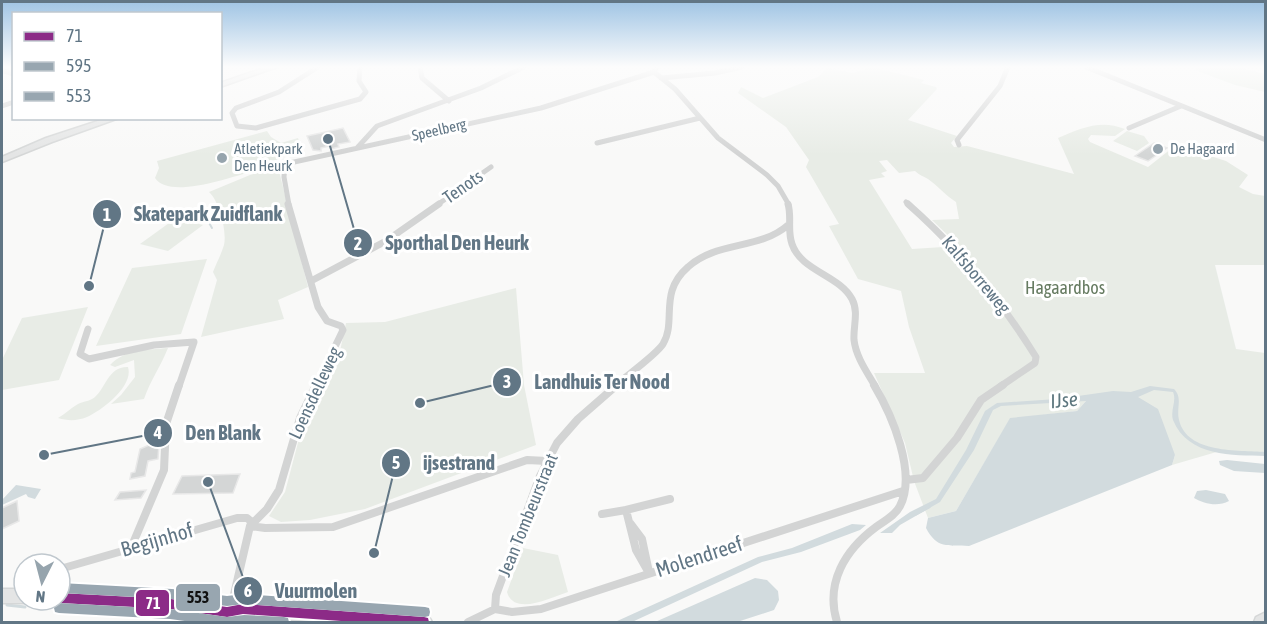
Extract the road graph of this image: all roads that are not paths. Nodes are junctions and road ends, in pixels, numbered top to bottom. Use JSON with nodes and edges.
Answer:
{"nodes":[{"id":1,"x":268,"y":96,"type":"edge"},
{"id":2,"x":362,"y":96,"type":"edge"},
{"id":3,"x":443,"y":96,"type":"edge"},
{"id":4,"x":461,"y":96,"type":"edge"},
{"id":5,"x":577,"y":96,"type":"edge"},
{"id":6,"x":682,"y":96,"type":"edge"},
{"id":7,"x":992,"y":96,"type":"edge"},
{"id":8,"x":1158,"y":96,"type":"edge"},
{"id":9,"x":449,"y":101,"type":"junction"},
{"id":10,"x":1182,"y":106,"type":"junction"},
{"id":11,"x":700,"y":118,"type":"junction"},
{"id":12,"x":110,"y":120,"type":"edge"},
{"id":13,"x":1129,"y":128,"type":"dead end"},
{"id":14,"x":1266,"y":140,"type":"edge"},
{"id":15,"x":597,"y":143,"type":"dead end"},
{"id":16,"x":959,"y":145,"type":"dead end"},
{"id":17,"x":357,"y":148,"type":"junction"},
{"id":18,"x":2,"y":160,"type":"edge"},
{"id":19,"x":285,"y":164,"type":"joint"},
{"id":20,"x":491,"y":167,"type":"dead end"},
{"id":21,"x":906,"y":202,"type":"dead end"},
{"id":22,"x":788,"y":225,"type":"junction"},
{"id":23,"x":311,"y":281,"type":"junction"},
{"id":24,"x":88,"y":329,"type":"dead end"},
{"id":25,"x":547,"y":461,"type":"junction"},
{"id":26,"x":906,"y":480,"type":"junction"},
{"id":27,"x":903,"y":491,"type":"junction"},
{"id":28,"x":670,"y":499,"type":"dead end"},
{"id":29,"x":626,"y":510,"type":"junction"},
{"id":30,"x":602,"y":514,"type":"dead end"},
{"id":31,"x":252,"y":525,"type":"junction"},
{"id":32,"x":131,"y":548,"type":"junction"},
{"id":33,"x":72,"y":565,"type":"edge"},
{"id":34,"x":649,"y":573,"type":"junction"},
{"id":35,"x":72,"y":599,"type":"edge"},
{"id":36,"x":495,"y":609,"type":"junction"},
{"id":37,"x":223,"y":619,"type":"edge"},
{"id":38,"x":1266,"y":619,"type":"edge"},
{"id":39,"x":424,"y":622,"type":"edge"},
{"id":40,"x":468,"y":622,"type":"edge"},
{"id":41,"x":837,"y":622,"type":"edge"},
{"id":42,"x":1261,"y":622,"type":"edge"}],
"edges":[{"from":1,"to":2,"type":"street"},
{"from":3,"to":9,"type":"street"},
{"from":4,"to":9,"type":"street"},
{"from":5,"to":17,"type":"street","name":"Speelberg"},
{"from":6,"to":11,"type":"street"},
{"from":7,"to":16,"type":"street"},
{"from":8,"to":10,"type":"street"},
{"from":9,"to":17,"type":"street"},
{"from":10,"to":13,"type":"street"},
{"from":10,"to":14,"type":"street"},
{"from":11,"to":15,"type":"street"},
{"from":11,"to":22,"type":"street"},
{"from":12,"to":18,"type":"main road"},
{"from":17,"to":19,"type":"street","name":"Speelberg"},
{"from":19,"to":23,"type":"street","name":"Loensdelleweg"},
{"from":20,"to":23,"type":"street","name":"Tenots"},
{"from":21,"to":26,"type":"street","name":"Kalfsborreweg"},
{"from":22,"to":25,"type":"street","name":"Jean Tombeurstraat"},
{"from":22,"to":26,"type":"street"},
{"from":23,"to":31,"type":"street","name":"Loensdelleweg"},
{"from":24,"to":32,"type":"street","name":"Begijnhof"},
{"from":25,"to":31,"type":"street","name":"Begijnhof"},
{"from":25,"to":36,"type":"street","name":"Jean Tombeurstraat"},
{"from":26,"to":27,"type":"street"},
{"from":27,"to":34,"type":"street","name":"Molendreef"},
{"from":27,"to":41,"type":"street"},
{"from":28,"to":29,"type":"street"},
{"from":29,"to":30,"type":"street"},
{"from":29,"to":34,"type":"street"},
{"from":31,"to":32,"type":"street","name":"Begijnhof"},
{"from":31,"to":37,"type":"street"},
{"from":32,"to":33,"type":"street","name":"Begijnhof"},
{"from":34,"to":36,"type":"street","name":"Molendreef"},
{"from":35,"to":37,"type":"main road"},
{"from":36,"to":40,"type":"street"},
{"from":37,"to":39,"type":"main road"},
{"from":38,"to":42,"type":"main road"}]}
